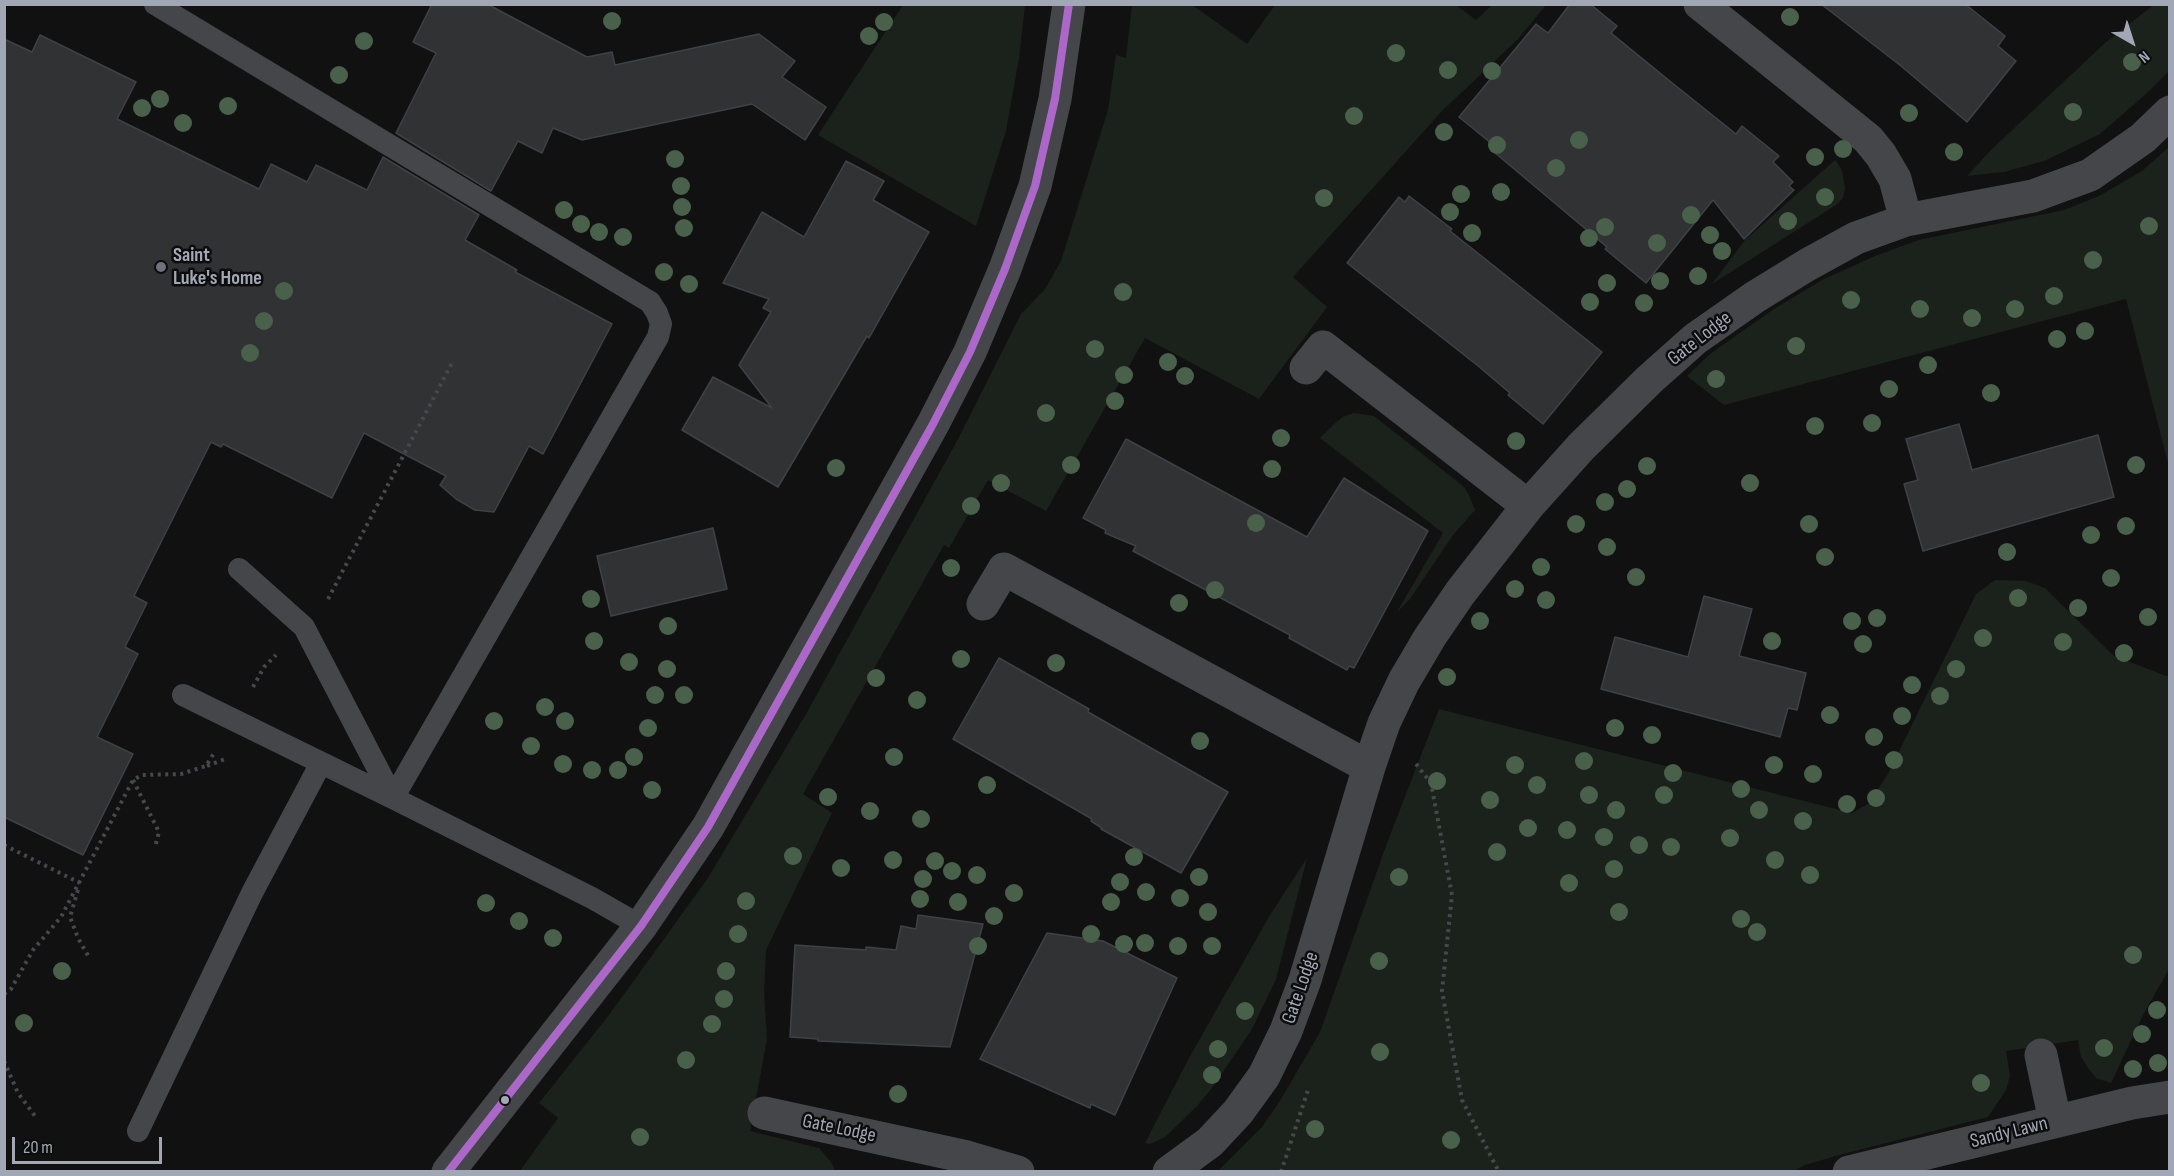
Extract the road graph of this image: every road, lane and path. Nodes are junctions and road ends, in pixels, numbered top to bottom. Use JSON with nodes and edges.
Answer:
{"nodes":[{"id":1,"x":155,"y":4,"type":"edge"},
{"id":2,"x":1070,"y":4,"type":"edge"},
{"id":3,"x":1701,"y":4,"type":"edge"},
{"id":4,"x":2169,"y":112,"type":"edge"},
{"id":5,"x":1906,"y":220,"type":"junction"},
{"id":6,"x":1306,"y":368,"type":"dead end"},
{"id":7,"x":1528,"y":506,"type":"junction"},
{"id":8,"x":239,"y":569,"type":"dead end"},
{"id":9,"x":983,"y":604,"type":"dead end"},
{"id":10,"x":183,"y":695,"type":"dead end"},
{"id":11,"x":1384,"y":723,"type":"junction"},
{"id":12,"x":321,"y":763,"type":"junction"},
{"id":13,"x":1369,"y":766,"type":"junction"},
{"id":14,"x":133,"y":780,"type":"dead end"},
{"id":15,"x":393,"y":798,"type":"junction"},
{"id":16,"x":4,"y":845,"type":"edge"},
{"id":17,"x":155,"y":847,"type":"dead end"},
{"id":18,"x":641,"y":926,"type":"junction"},
{"id":19,"x":90,"y":959,"type":"dead end"},
{"id":20,"x":2041,"y":1055,"type":"dead end"},
{"id":21,"x":4,"y":1061,"type":"edge"},
{"id":22,"x":2169,"y":1097,"type":"edge"},
{"id":23,"x":764,"y":1113,"type":"dead end"},
{"id":24,"x":35,"y":1116,"type":"dead end"},
{"id":25,"x":2055,"y":1121,"type":"junction"},
{"id":26,"x":138,"y":1131,"type":"dead end"},
{"id":27,"x":448,"y":1172,"type":"edge"},
{"id":28,"x":1018,"y":1172,"type":"edge"},
{"id":29,"x":1169,"y":1172,"type":"edge"},
{"id":30,"x":1499,"y":1172,"type":"edge"},
{"id":31,"x":1849,"y":1172,"type":"edge"}],
"edges":[{"from":1,"to":15,"type":"lane"},
{"from":2,"to":18,"type":"street"},
{"from":3,"to":5,"type":"street"},
{"from":4,"to":5,"type":"street","name":"Gate Lodge"},
{"from":5,"to":7,"type":"street","name":"Gate Lodge"},
{"from":6,"to":7,"type":"street"},
{"from":7,"to":11,"type":"street","name":"Gate Lodge"},
{"from":8,"to":15,"type":"lane"},
{"from":9,"to":13,"type":"street"},
{"from":10,"to":12,"type":"lane"},
{"from":11,"to":13,"type":"street","name":"Gate Lodge"},
{"from":11,"to":30,"type":"path"},
{"from":12,"to":15,"type":"lane"},
{"from":12,"to":26,"type":"lane"},
{"from":13,"to":29,"type":"street","name":"Gate Lodge"},
{"from":14,"to":17,"type":"path"},
{"from":15,"to":18,"type":"lane"},
{"from":16,"to":19,"type":"path"},
{"from":18,"to":27,"type":"street"},
{"from":20,"to":25,"type":"street"},
{"from":21,"to":24,"type":"path"},
{"from":22,"to":25,"type":"street","name":"Sandy Lawn"},
{"from":23,"to":28,"type":"street","name":"Gate Lodge"},
{"from":25,"to":31,"type":"street","name":"Sandy Lawn"}]}
